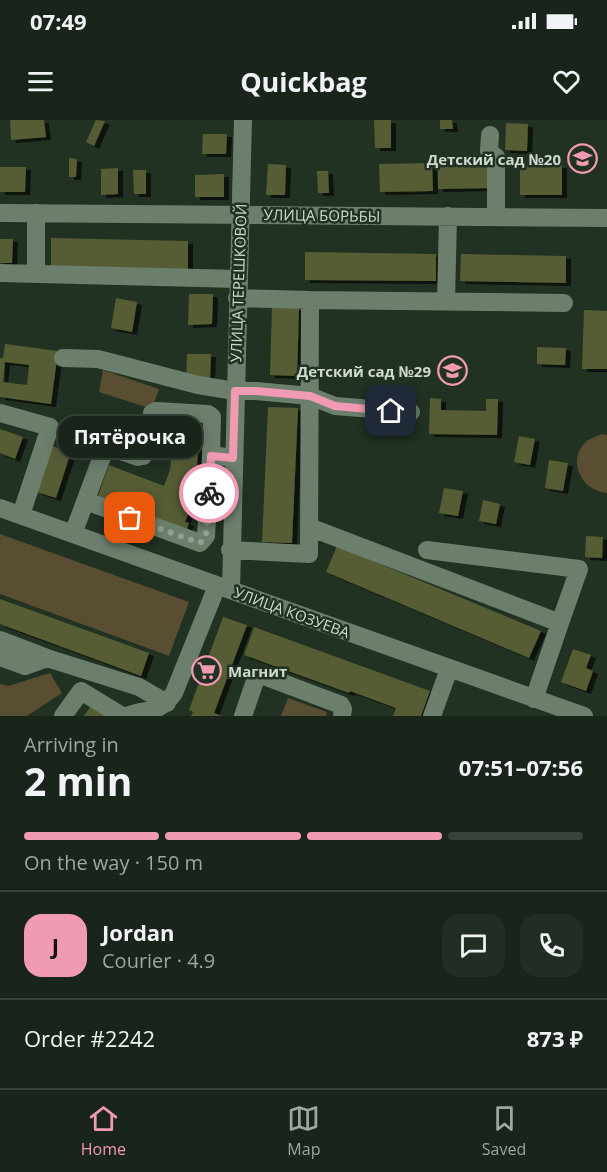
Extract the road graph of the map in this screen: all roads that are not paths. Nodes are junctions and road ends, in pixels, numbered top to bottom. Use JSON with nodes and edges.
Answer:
{"nodes":[{"id":1,"x":243,"y":120,"type":"edge"},
{"id":2,"x":490,"y":135,"type":"dead end"},
{"id":3,"x":0,"y":213,"type":"edge"},
{"id":4,"x":36,"y":213,"type":"junction"},
{"id":5,"x":239,"y":214,"type":"junction"},
{"id":6,"x":448,"y":216,"type":"junction"},
{"id":7,"x":496,"y":216,"type":"junction"},
{"id":8,"x":607,"y":218,"type":"edge"},
{"id":9,"x":0,"y":273,"type":"edge"},
{"id":10,"x":36,"y":274,"type":"junction"},
{"id":11,"x":238,"y":279,"type":"junction"},
{"id":12,"x":237,"y":298,"type":"junction"},
{"id":13,"x":310,"y":300,"type":"junction"},
{"id":14,"x":446,"y":302,"type":"junction"},
{"id":15,"x":564,"y":303,"type":"dead end"},
{"id":16,"x":63,"y":358,"type":"dead end"},
{"id":17,"x":235,"y":391,"type":"junction"},
{"id":18,"x":310,"y":396,"type":"junction"},
{"id":19,"x":411,"y":412,"type":"dead end"},
{"id":20,"x":0,"y":413,"type":"edge"},
{"id":21,"x":211,"y":456,"type":"junction"},
{"id":22,"x":233,"y":458,"type":"junction"},
{"id":23,"x":86,"y":501,"type":"junction"},
{"id":24,"x":0,"y":508,"type":"edge"},
{"id":25,"x":21,"y":515,"type":"junction"},
{"id":26,"x":309,"y":527,"type":"junction"},
{"id":27,"x":73,"y":534,"type":"junction"},
{"id":28,"x":231,"y":550,"type":"junction"},
{"id":29,"x":427,"y":550,"type":"dead end"},
{"id":30,"x":224,"y":588,"type":"junction"},
{"id":31,"x":560,"y":623,"type":"junction"},
{"id":32,"x":0,"y":640,"type":"edge"},
{"id":33,"x":0,"y":657,"type":"edge"},
{"id":34,"x":47,"y":658,"type":"junction"},
{"id":35,"x":449,"y":669,"type":"junction"},
{"id":36,"x":534,"y":699,"type":"junction"},
{"id":37,"x":167,"y":703,"type":"junction"},
{"id":38,"x":150,"y":713,"type":"edge"},
{"id":39,"x":580,"y":715,"type":"edge"},
{"id":40,"x":63,"y":716,"type":"edge"},
{"id":41,"x":125,"y":716,"type":"edge"},
{"id":42,"x":243,"y":716,"type":"edge"},
{"id":43,"x":342,"y":716,"type":"edge"},
{"id":44,"x":432,"y":716,"type":"edge"}],
"edges":[{"from":1,"to":5,"type":"street","name":"УЛИЦА ТЕРЕШКОВОЙ"},
{"from":2,"to":7,"type":"street"},
{"from":3,"to":4,"type":"street","name":"УЛИЦА БОРЬБЫ"},
{"from":4,"to":5,"type":"street","name":"УЛИЦА БОРЬБЫ"},
{"from":4,"to":10,"type":"street"},
{"from":5,"to":6,"type":"street","name":"УЛИЦА БОРЬБЫ"},
{"from":5,"to":11,"type":"street","name":"УЛИЦА ТЕРЕШКОВОЙ"},
{"from":6,"to":7,"type":"street","name":"УЛИЦА БОРЬБЫ"},
{"from":6,"to":14,"type":"street"},
{"from":7,"to":8,"type":"street","name":"УЛИЦА БОРЬБЫ"},
{"from":9,"to":10,"type":"street"},
{"from":10,"to":11,"type":"street"},
{"from":11,"to":12,"type":"street","name":"УЛИЦА ТЕРЕШКОВОЙ"},
{"from":12,"to":13,"type":"street"},
{"from":12,"to":17,"type":"street","name":"УЛИЦА ТЕРЕШКОВОЙ"},
{"from":13,"to":14,"type":"street"},
{"from":13,"to":18,"type":"street"},
{"from":14,"to":15,"type":"street"},
{"from":16,"to":17,"type":"street"},
{"from":17,"to":18,"type":"street"},
{"from":17,"to":22,"type":"street","name":"УЛИЦА ТЕРЕШКОВОЙ"},
{"from":18,"to":19,"type":"street"},
{"from":18,"to":26,"type":"street"},
{"from":20,"to":25,"type":"street"},
{"from":21,"to":22,"type":"street"},
{"from":21,"to":23,"type":"street"},
{"from":21,"to":23,"type":"street"},
{"from":22,"to":28,"type":"street","name":"УЛИЦА ТЕРЕШКОВОЙ"},
{"from":23,"to":27,"type":"street"},
{"from":24,"to":25,"type":"street","name":"УЛИЦА КОЗУЕВА"},
{"from":25,"to":27,"type":"street","name":"УЛИЦА КОЗУЕВА"},
{"from":26,"to":28,"type":"street"},
{"from":26,"to":31,"type":"street"},
{"from":27,"to":30,"type":"street","name":"УЛИЦА КОЗУЕВА"},
{"from":28,"to":30,"type":"street","name":"УЛИЦА ТЕРЕШКОВОЙ"},
{"from":29,"to":31,"type":"street"},
{"from":30,"to":35,"type":"street","name":"УЛИЦА КОЗУЕВА"},
{"from":30,"to":37,"type":"street"},
{"from":31,"to":36,"type":"street"},
{"from":32,"to":34,"type":"street"},
{"from":33,"to":34,"type":"street"},
{"from":34,"to":37,"type":"street"},
{"from":35,"to":36,"type":"street","name":"УЛИЦА КОЗУЕВА"},
{"from":35,"to":44,"type":"street"},
{"from":36,"to":39,"type":"street","name":"УЛИЦА КОЗУЕВА"},
{"from":37,"to":38,"type":"street"},
{"from":38,"to":41,"type":"street"},
{"from":40,"to":41,"type":"street"},
{"from":42,"to":43,"type":"street"}]}
